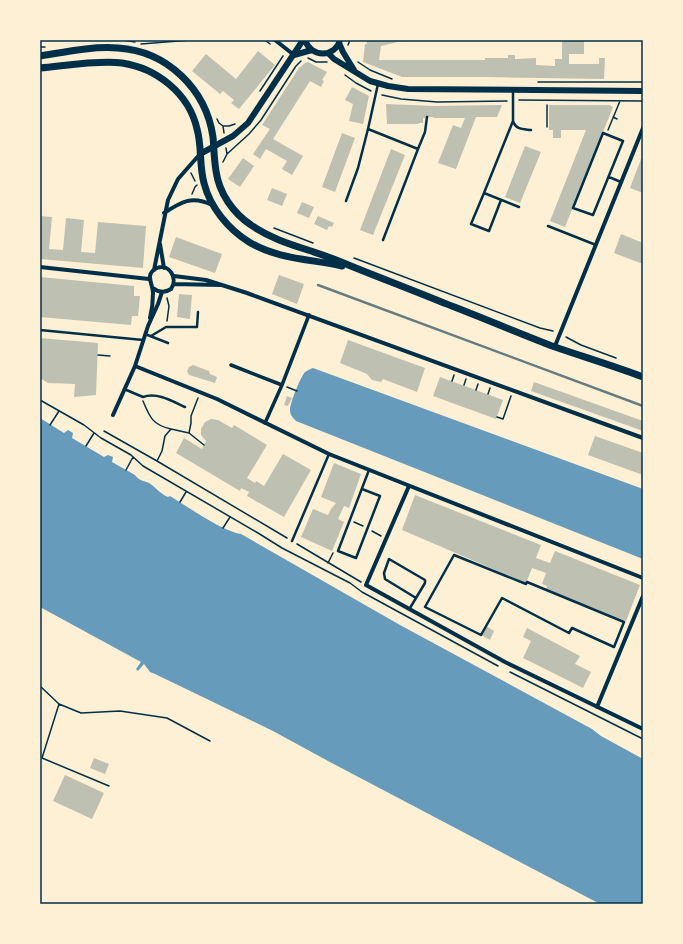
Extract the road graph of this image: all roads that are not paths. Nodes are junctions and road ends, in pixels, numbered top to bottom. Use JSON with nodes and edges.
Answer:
{"nodes":[{"id":1,"x":275,"y":40,"type":"edge"},
{"id":2,"x":304,"y":40,"type":"edge"},
{"id":3,"x":340,"y":42,"type":"edge"},
{"id":4,"x":312,"y":50,"type":"junction"},
{"id":5,"x":328,"y":53,"type":"junction"},
{"id":6,"x":294,"y":55,"type":"junction"},
{"id":7,"x":40,"y":56,"type":"edge"},
{"id":8,"x":40,"y":68,"type":"edge"},
{"id":9,"x":354,"y":71,"type":"junction"},
{"id":10,"x":378,"y":83,"type":"junction"},
{"id":11,"x":513,"y":90,"type":"junction"},
{"id":12,"x":643,"y":91,"type":"edge"},
{"id":13,"x":427,"y":117,"type":"dead end"},
{"id":14,"x":513,"y":121,"type":"junction"},
{"id":15,"x":643,"y":128,"type":"edge"},
{"id":16,"x":368,"y":129,"type":"junction"},
{"id":17,"x":531,"y":130,"type":"dead end"},
{"id":18,"x":214,"y":145,"type":"junction"},
{"id":19,"x":418,"y":149,"type":"junction"},
{"id":20,"x":200,"y":154,"type":"junction"},
{"id":21,"x":608,"y":177,"type":"junction"},
{"id":22,"x":621,"y":183,"type":"junction"},
{"id":23,"x":484,"y":193,"type":"junction"},
{"id":24,"x":501,"y":200,"type":"junction"},
{"id":25,"x":346,"y":201,"type":"dead end"},
{"id":26,"x":214,"y":207,"type":"junction"},
{"id":27,"x":519,"y":207,"type":"dead end"},
{"id":28,"x":164,"y":213,"type":"junction"},
{"id":29,"x":548,"y":226,"type":"dead end"},
{"id":30,"x":383,"y":240,"type":"dead end"},
{"id":31,"x":160,"y":242,"type":"junction"},
{"id":32,"x":596,"y":245,"type":"junction"},
{"id":33,"x":40,"y":267,"type":"edge"},
{"id":34,"x":164,"y":268,"type":"junction"},
{"id":35,"x":154,"y":270,"type":"junction"},
{"id":36,"x":360,"y":270,"type":"junction"},
{"id":37,"x":174,"y":276,"type":"junction"},
{"id":38,"x":149,"y":279,"type":"junction"},
{"id":39,"x":174,"y":284,"type":"junction"},
{"id":40,"x":226,"y":286,"type":"junction"},
{"id":41,"x":153,"y":288,"type":"junction"},
{"id":42,"x":162,"y":292,"type":"junction"},
{"id":43,"x":198,"y":312,"type":"dead end"},
{"id":44,"x":308,"y":315,"type":"junction"},
{"id":45,"x":148,"y":326,"type":"junction"},
{"id":46,"x":40,"y":330,"type":"edge"},
{"id":47,"x":145,"y":334,"type":"junction"},
{"id":48,"x":151,"y":336,"type":"junction"},
{"id":49,"x":143,"y":340,"type":"junction"},
{"id":50,"x":168,"y":343,"type":"dead end"},
{"id":51,"x":555,"y":346,"type":"junction"},
{"id":52,"x":232,"y":365,"type":"dead end"},
{"id":53,"x":135,"y":366,"type":"junction"},
{"id":54,"x":643,"y":377,"type":"edge"},
{"id":55,"x":282,"y":385,"type":"junction"},
{"id":56,"x":124,"y":389,"type":"junction"},
{"id":57,"x":185,"y":407,"type":"dead end"},
{"id":58,"x":113,"y":415,"type":"dead end"},
{"id":59,"x":265,"y":423,"type":"junction"},
{"id":60,"x":643,"y":438,"type":"edge"},
{"id":61,"x":329,"y":454,"type":"junction"},
{"id":62,"x":370,"y":469,"type":"junction"},
{"id":63,"x":409,"y":486,"type":"junction"},
{"id":64,"x":362,"y":489,"type":"junction"},
{"id":65,"x":292,"y":541,"type":"road end"},
{"id":66,"x":643,"y":578,"type":"edge"},
{"id":67,"x":643,"y":596,"type":"edge"},
{"id":68,"x":416,"y":598,"type":"junction"},
{"id":69,"x":425,"y":607,"type":"joint"},
{"id":70,"x":410,"y":608,"type":"junction"},
{"id":71,"x":597,"y":707,"type":"junction"},
{"id":72,"x":643,"y":729,"type":"edge"}],
"edges":[{"from":1,"to":6,"type":"street"},
{"from":2,"to":4,"type":"street"},
{"from":2,"to":6,"type":"street"},
{"from":3,"to":5,"type":"street"},
{"from":3,"to":9,"type":"street"},
{"from":4,"to":5,"type":"street"},
{"from":4,"to":6,"type":"street"},
{"from":5,"to":9,"type":"street"},
{"from":6,"to":18,"type":"street"},
{"from":7,"to":18,"type":"main road"},
{"from":8,"to":20,"type":"main road"},
{"from":9,"to":10,"type":"street"},
{"from":10,"to":11,"type":"street"},
{"from":10,"to":16,"type":"lane"},
{"from":11,"to":12,"type":"street"},
{"from":11,"to":14,"type":"lane"},
{"from":13,"to":19,"type":"lane"},
{"from":14,"to":17,"type":"lane"},
{"from":14,"to":23,"type":"lane"},
{"from":15,"to":22,"type":"street"},
{"from":16,"to":19,"type":"lane"},
{"from":16,"to":25,"type":"lane"},
{"from":18,"to":20,"type":"street"},
{"from":18,"to":36,"type":"main road"},
{"from":19,"to":30,"type":"lane"},
{"from":20,"to":26,"type":"main road"},
{"from":20,"to":28,"type":"street"},
{"from":21,"to":21,"type":"lane"},
{"from":21,"to":22,"type":"lane"},
{"from":22,"to":32,"type":"street"},
{"from":23,"to":24,"type":"lane"},
{"from":23,"to":24,"type":"lane"},
{"from":24,"to":27,"type":"lane"},
{"from":26,"to":28,"type":"street"},
{"from":26,"to":36,"type":"main road"},
{"from":28,"to":31,"type":"street"},
{"from":29,"to":32,"type":"lane"},
{"from":31,"to":34,"type":"street"},
{"from":31,"to":35,"type":"street"},
{"from":32,"to":51,"type":"street"},
{"from":33,"to":38,"type":"street"},
{"from":34,"to":35,"type":"street"},
{"from":34,"to":37,"type":"street"},
{"from":35,"to":38,"type":"street"},
{"from":36,"to":51,"type":"main road"},
{"from":37,"to":39,"type":"street"},
{"from":37,"to":40,"type":"street"},
{"from":38,"to":41,"type":"street"},
{"from":39,"to":40,"type":"street"},
{"from":39,"to":42,"type":"street"},
{"from":40,"to":44,"type":"street"},
{"from":41,"to":42,"type":"street"},
{"from":41,"to":45,"type":"street"},
{"from":42,"to":45,"type":"street"},
{"from":43,"to":48,"type":"lane"},
{"from":44,"to":55,"type":"street"},
{"from":44,"to":60,"type":"street"},
{"from":45,"to":47,"type":"street"},
{"from":46,"to":49,"type":"lane"},
{"from":47,"to":48,"type":"lane"},
{"from":47,"to":49,"type":"street"},
{"from":48,"to":50,"type":"lane"},
{"from":49,"to":53,"type":"street"},
{"from":51,"to":54,"type":"main road"},
{"from":52,"to":55,"type":"street"},
{"from":53,"to":56,"type":"street"},
{"from":53,"to":59,"type":"street"},
{"from":55,"to":59,"type":"street"},
{"from":56,"to":57,"type":"lane"},
{"from":56,"to":58,"type":"street"},
{"from":59,"to":61,"type":"street"},
{"from":61,"to":62,"type":"street"},
{"from":61,"to":65,"type":"lane"},
{"from":62,"to":63,"type":"street"},
{"from":62,"to":64,"type":"lane"},
{"from":63,"to":66,"type":"street"},
{"from":63,"to":70,"type":"street"},
{"from":64,"to":64,"type":"lane"},
{"from":67,"to":71,"type":"street"},
{"from":68,"to":68,"type":"lane"},
{"from":68,"to":70,"type":"lane"},
{"from":69,"to":69,"type":"lane"},
{"from":70,"to":71,"type":"street"},
{"from":71,"to":72,"type":"street"}]}
